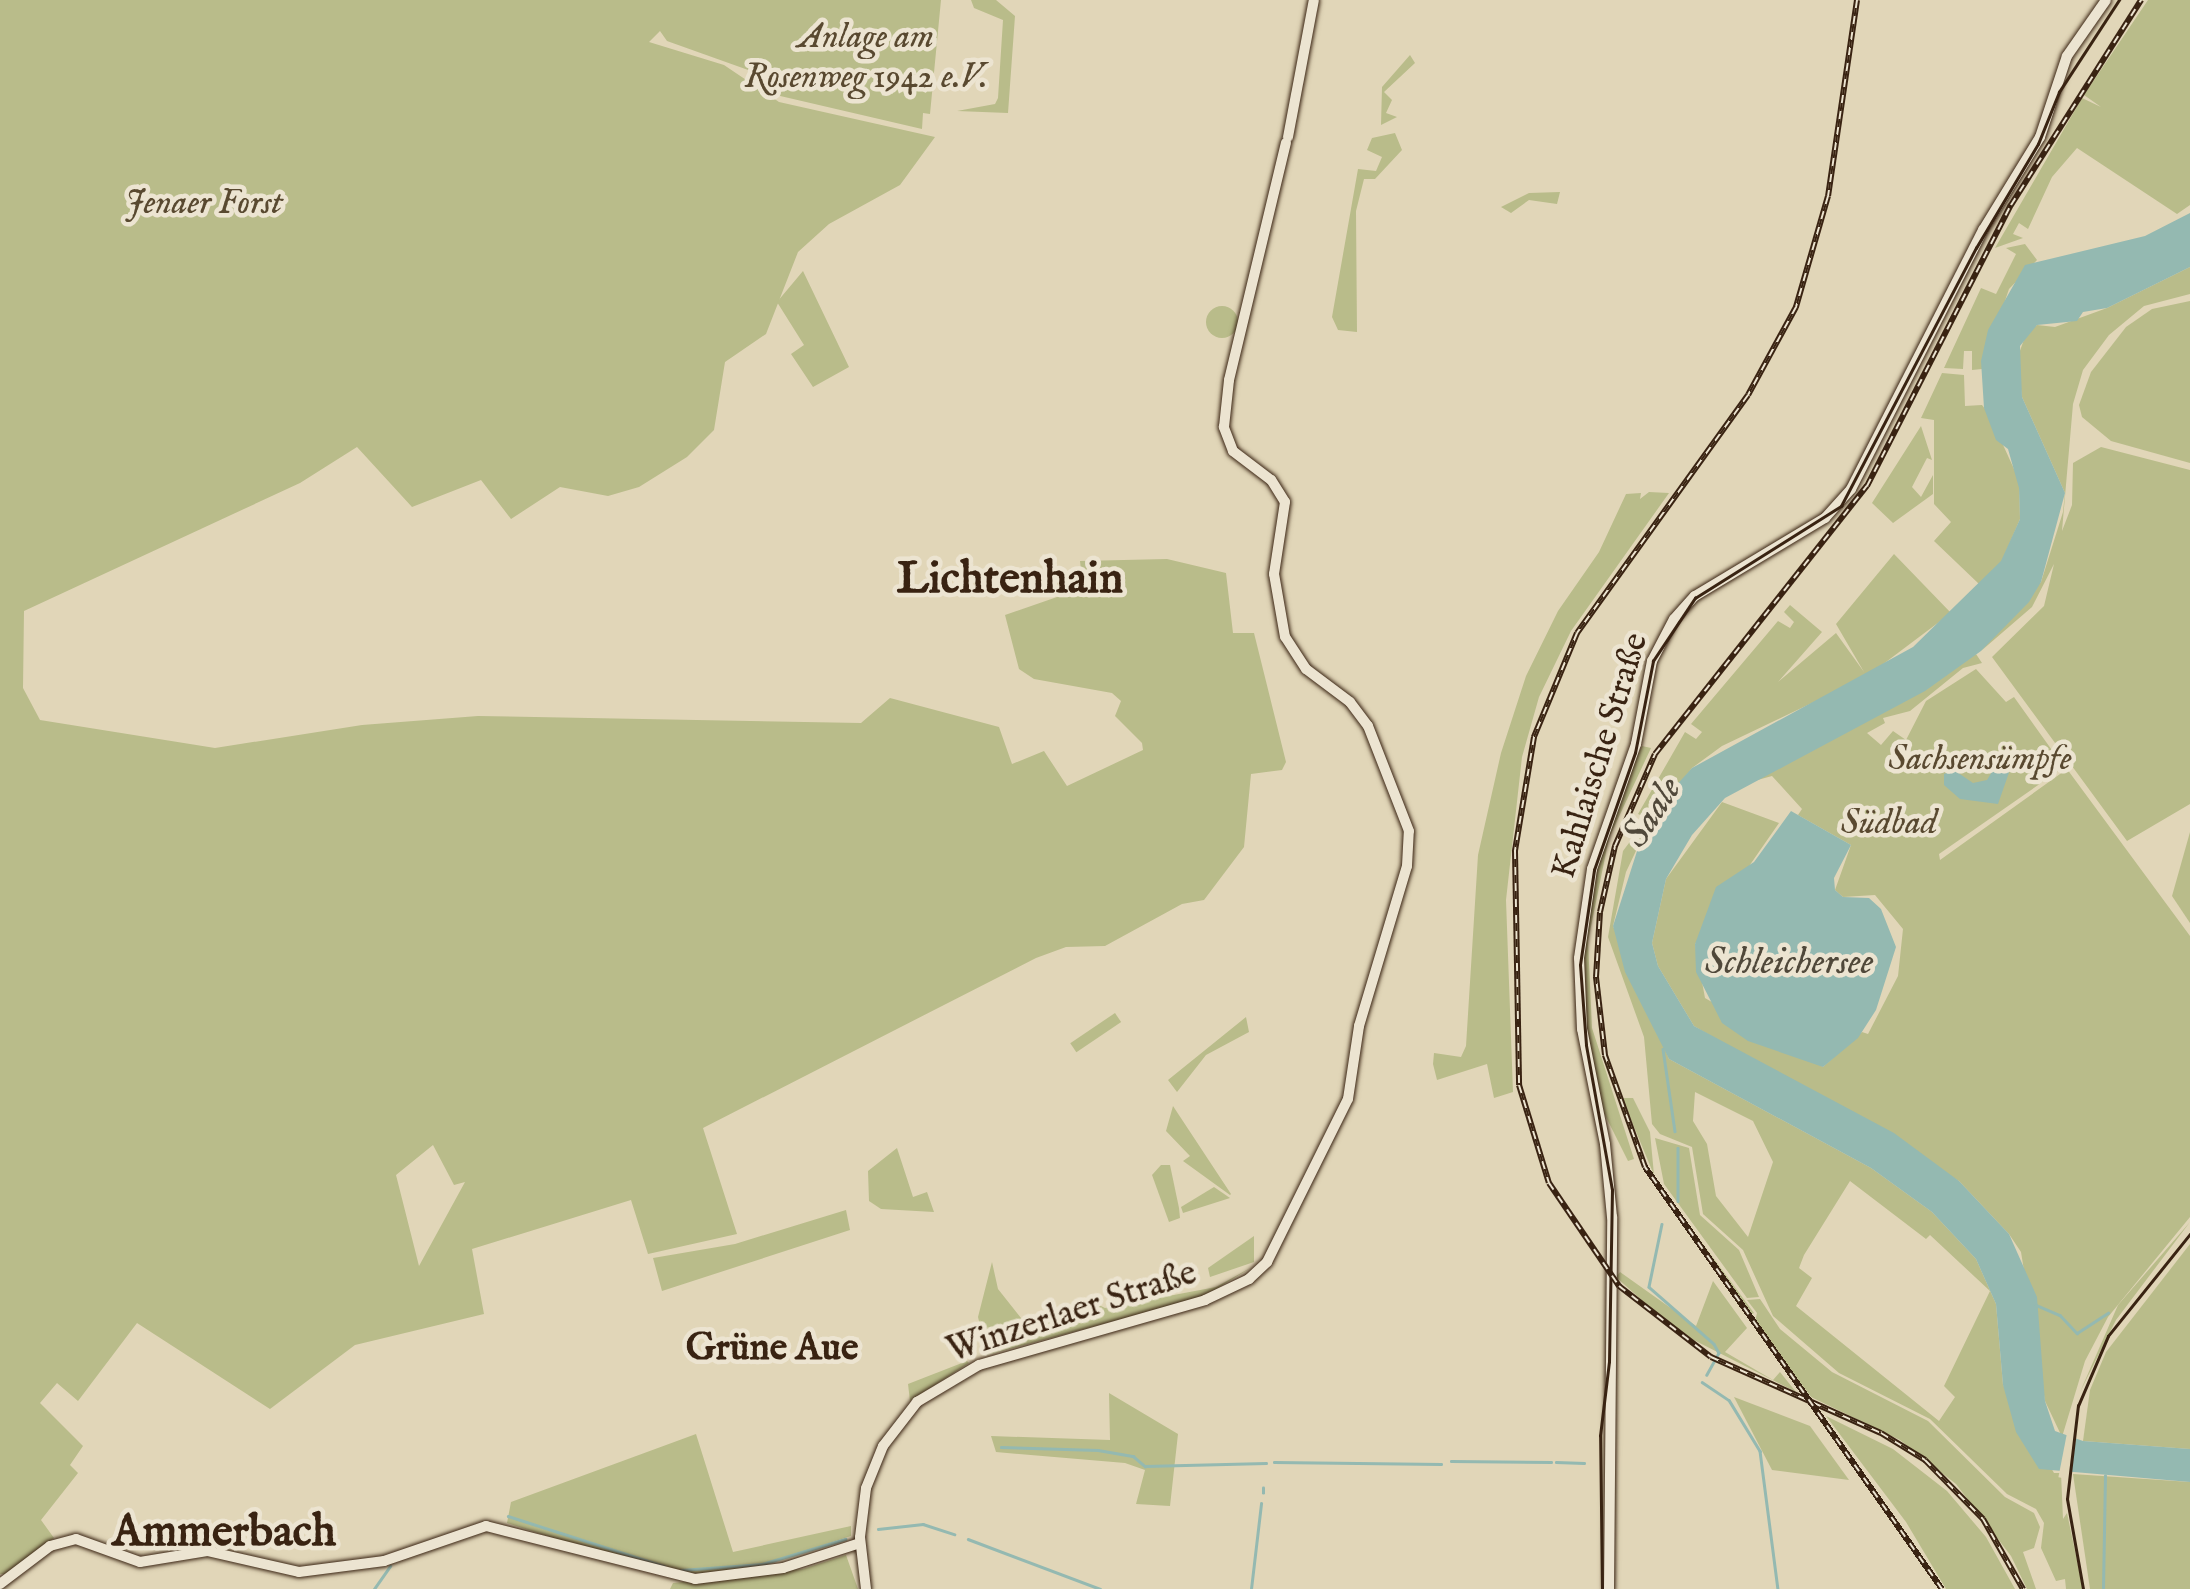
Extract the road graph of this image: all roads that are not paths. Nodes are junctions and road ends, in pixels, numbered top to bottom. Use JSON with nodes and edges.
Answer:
{"nodes":[{"id":1,"x":1314,"y":0,"type":"edge"},
{"id":2,"x":2106,"y":0,"type":"edge"},
{"id":3,"x":860,"y":1543,"type":"junction"},
{"id":4,"x":0,"y":1584,"type":"edge"},
{"id":5,"x":866,"y":1589,"type":"edge"},
{"id":6,"x":1609,"y":1589,"type":"edge"}],
"edges":[{"from":1,"to":3,"type":"main road","name":"Winzerlaer Straße"},
{"from":2,"to":6,"type":"main road","name":"Kahlaische Straße"},
{"from":3,"to":4,"type":"main road"},
{"from":3,"to":5,"type":"main road","name":"Winzerlaer Straße"}]}
